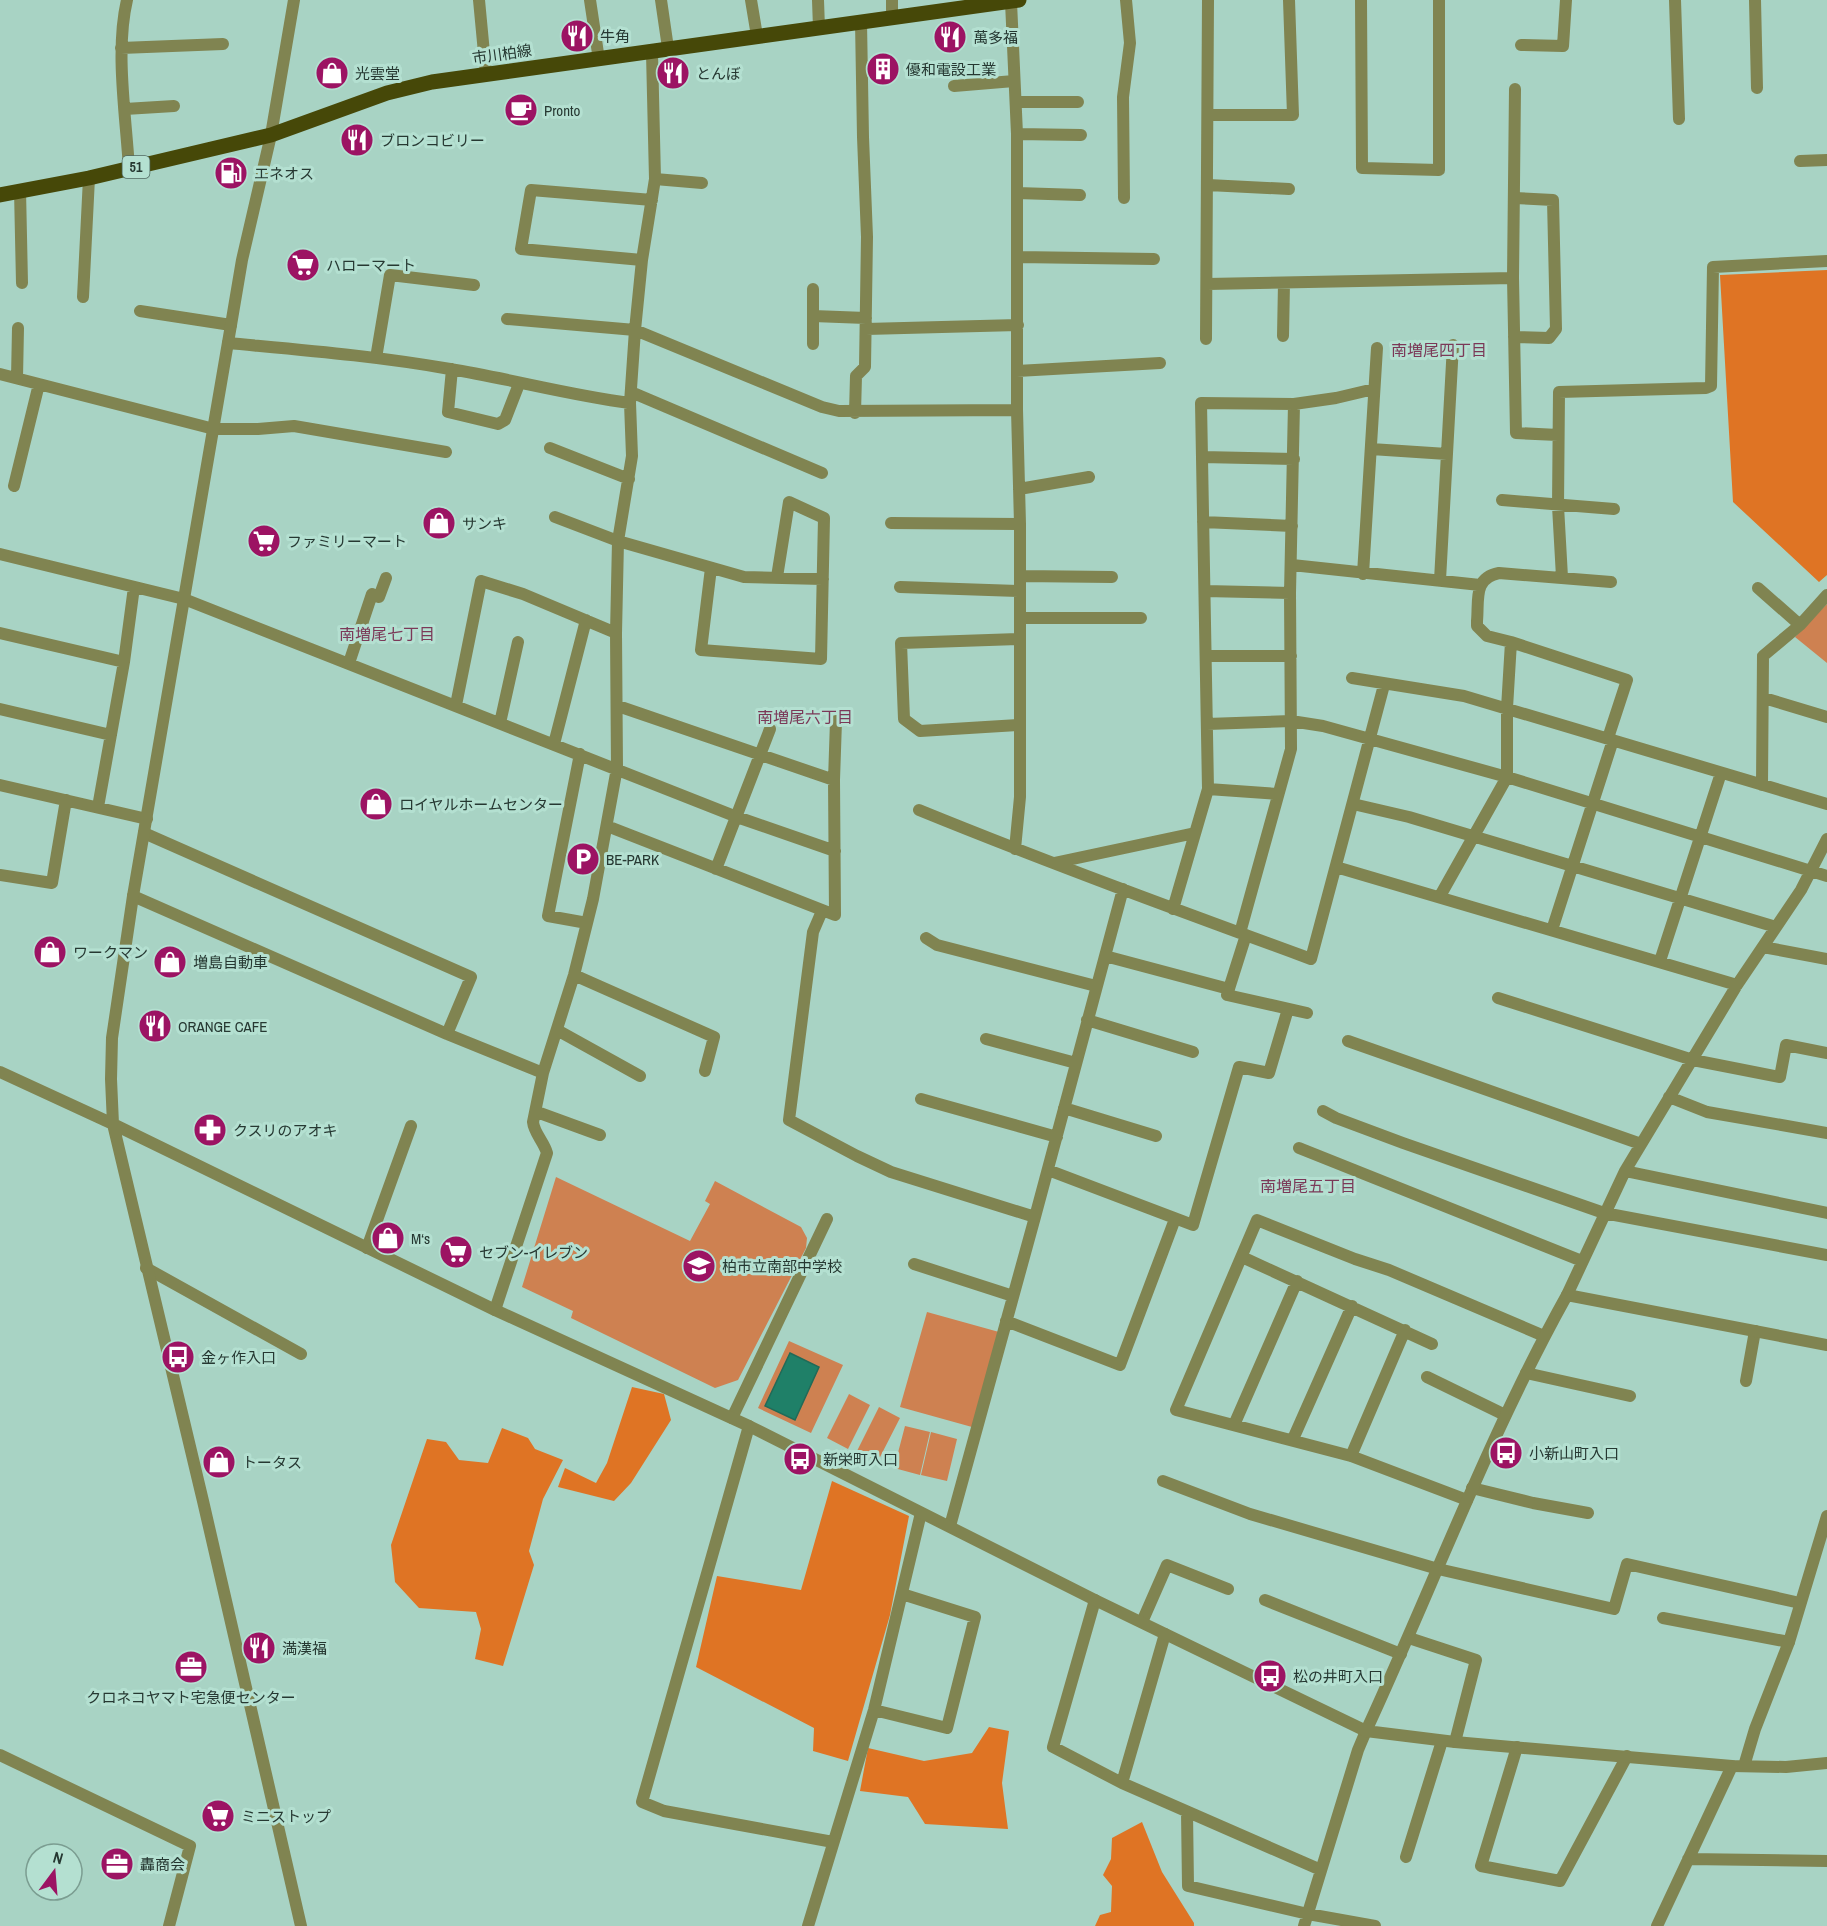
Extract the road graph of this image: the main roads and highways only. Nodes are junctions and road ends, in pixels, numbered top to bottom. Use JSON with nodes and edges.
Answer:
{"nodes":[{"id":1,"x":1017,"y":0,"type":"edge"},
{"id":2,"x":0,"y":195,"type":"edge"}],
"edges":[{"from":1,"to":2,"type":"main road","name":"市川柏線","number":"51"}]}
